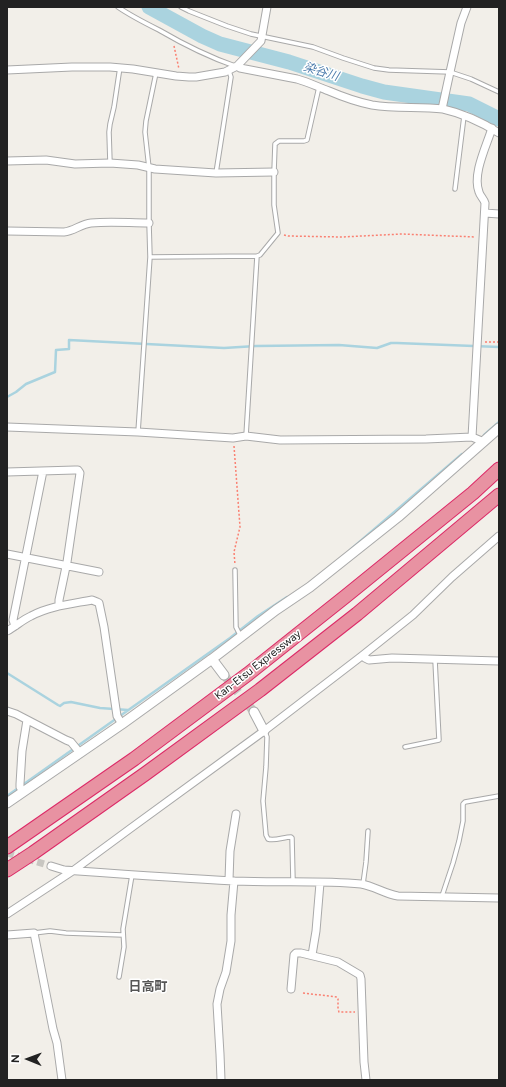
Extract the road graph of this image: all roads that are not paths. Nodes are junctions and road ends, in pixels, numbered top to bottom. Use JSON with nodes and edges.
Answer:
{"nodes":[{"id":1,"x":118,"y":7,"type":"edge"},
{"id":2,"x":181,"y":7,"type":"edge"},
{"id":3,"x":267,"y":7,"type":"edge"},
{"id":4,"x":467,"y":7,"type":"edge"},
{"id":5,"x":263,"y":36,"type":"junction"},
{"id":6,"x":237,"y":66,"type":"junction"},
{"id":7,"x":120,"y":67,"type":"junction"},
{"id":8,"x":7,"y":70,"type":"edge"},
{"id":9,"x":229,"y":70,"type":"junction"},
{"id":10,"x":156,"y":73,"type":"junction"},
{"id":11,"x":450,"y":74,"type":"junction"},
{"id":12,"x":319,"y":86,"type":"junction"},
{"id":13,"x":499,"y":92,"type":"edge"},
{"id":14,"x":443,"y":108,"type":"junction"},
{"id":15,"x":464,"y":116,"type":"junction"},
{"id":16,"x":492,"y":128,"type":"junction"},
{"id":17,"x":499,"y":133,"type":"edge"},
{"id":18,"x":7,"y":161,"type":"edge"},
{"id":19,"x":110,"y":163,"type":"junction"},
{"id":20,"x":149,"y":168,"type":"junction"},
{"id":21,"x":274,"y":172,"type":"junction"},
{"id":22,"x":216,"y":173,"type":"junction"},
{"id":23,"x":455,"y":189,"type":"dead end"},
{"id":24,"x":485,"y":213,"type":"junction"},
{"id":25,"x":499,"y":214,"type":"edge"},
{"id":26,"x":149,"y":223,"type":"junction"},
{"id":27,"x":7,"y":231,"type":"edge"},
{"id":28,"x":257,"y":256,"type":"junction"},
{"id":29,"x":150,"y":257,"type":"junction"},
{"id":30,"x":7,"y":427,"type":"edge"},
{"id":31,"x":499,"y":428,"type":"edge"},
{"id":32,"x":138,"y":432,"type":"junction"},
{"id":33,"x":246,"y":436,"type":"junction"},
{"id":34,"x":472,"y":437,"type":"junction"},
{"id":35,"x":484,"y":442,"type":"junction"},
{"id":36,"x":499,"y":469,"type":"edge"},
{"id":37,"x":43,"y":471,"type":"junction"},
{"id":38,"x":7,"y":472,"type":"edge"},
{"id":39,"x":499,"y":495,"type":"edge"},
{"id":40,"x":499,"y":536,"type":"edge"},
{"id":41,"x":7,"y":554,"type":"edge"},
{"id":42,"x":26,"y":558,"type":"junction"},
{"id":43,"x":66,"y":566,"type":"junction"},
{"id":44,"x":235,"y":570,"type":"road end"},
{"id":45,"x":99,"y":572,"type":"dead end"},
{"id":46,"x":59,"y":606,"type":"junction"},
{"id":47,"x":15,"y":626,"type":"junction"},
{"id":48,"x":7,"y":631,"type":"edge"},
{"id":49,"x":241,"y":636,"type":"junction"},
{"id":50,"x":363,"y":655,"type":"junction"},
{"id":51,"x":212,"y":659,"type":"junction"},
{"id":52,"x":435,"y":659,"type":"junction"},
{"id":53,"x":499,"y":661,"type":"edge"},
{"id":54,"x":224,"y":675,"type":"tunnel mouth"},
{"id":55,"x":7,"y":711,"type":"edge"},
{"id":56,"x":254,"y":712,"type":"tunnel mouth"},
{"id":57,"x":27,"y":720,"type":"junction"},
{"id":58,"x":122,"y":724,"type":"junction"},
{"id":59,"x":264,"y":731,"type":"junction"},
{"id":60,"x":405,"y":747,"type":"dead end"},
{"id":61,"x":80,"y":753,"type":"junction"},
{"id":62,"x":23,"y":792,"type":"junction"},
{"id":63,"x":499,"y":796,"type":"edge"},
{"id":64,"x":7,"y":803,"type":"edge"},
{"id":65,"x":236,"y":814,"type":"dead end"},
{"id":66,"x":368,"y":831,"type":"dead end"},
{"id":67,"x":7,"y":847,"type":"edge"},
{"id":68,"x":50,"y":866,"type":"tunnel mouth"},
{"id":69,"x":7,"y":870,"type":"edge"},
{"id":70,"x":74,"y":870,"type":"junction"},
{"id":71,"x":132,"y":874,"type":"junction"},
{"id":72,"x":231,"y":881,"type":"junction"},
{"id":73,"x":293,"y":881,"type":"junction"},
{"id":74,"x":320,"y":883,"type":"junction"},
{"id":75,"x":362,"y":884,"type":"junction"},
{"id":76,"x":442,"y":898,"type":"junction"},
{"id":77,"x":499,"y":898,"type":"edge"},
{"id":78,"x":7,"y":914,"type":"edge"},
{"id":79,"x":34,"y":933,"type":"junction"},
{"id":80,"x":7,"y":935,"type":"edge"},
{"id":81,"x":123,"y":935,"type":"junction"},
{"id":82,"x":312,"y":955,"type":"junction"},
{"id":83,"x":119,"y":977,"type":"dead end"},
{"id":84,"x":291,"y":988,"type":"dead end"},
{"id":85,"x":62,"y":1080,"type":"edge"},
{"id":86,"x":221,"y":1080,"type":"edge"},
{"id":87,"x":366,"y":1080,"type":"edge"}],
"edges":[{"from":1,"to":6,"type":"lane"},
{"from":2,"to":5,"type":"lane"},
{"from":3,"to":5,"type":"street"},
{"from":4,"to":11,"type":"street"},
{"from":5,"to":6,"type":"street"},
{"from":5,"to":11,"type":"lane"},
{"from":6,"to":9,"type":"street"},
{"from":6,"to":12,"type":"street"},
{"from":7,"to":8,"type":"street"},
{"from":7,"to":10,"type":"street"},
{"from":7,"to":19,"type":"lane"},
{"from":9,"to":10,"type":"street"},
{"from":9,"to":22,"type":"lane"},
{"from":10,"to":20,"type":"lane"},
{"from":11,"to":13,"type":"lane"},
{"from":11,"to":14,"type":"street"},
{"from":12,"to":14,"type":"street"},
{"from":12,"to":21,"type":"lane"},
{"from":14,"to":15,"type":"street"},
{"from":15,"to":16,"type":"street"},
{"from":15,"to":23,"type":"lane"},
{"from":16,"to":17,"type":"street"},
{"from":16,"to":24,"type":"street"},
{"from":18,"to":19,"type":"street"},
{"from":19,"to":20,"type":"street"},
{"from":20,"to":22,"type":"street"},
{"from":20,"to":26,"type":"lane"},
{"from":21,"to":22,"type":"street"},
{"from":21,"to":28,"type":"lane"},
{"from":24,"to":25,"type":"street"},
{"from":24,"to":34,"type":"street"},
{"from":26,"to":27,"type":"street"},
{"from":26,"to":29,"type":"lane"},
{"from":28,"to":29,"type":"lane"},
{"from":28,"to":33,"type":"lane"},
{"from":29,"to":32,"type":"lane"},
{"from":30,"to":32,"type":"street"},
{"from":31,"to":35,"type":"street"},
{"from":32,"to":33,"type":"street"},
{"from":33,"to":34,"type":"street"},
{"from":34,"to":35,"type":"street"},
{"from":35,"to":49,"type":"street"},
{"from":36,"to":67,"type":"highway","name":"Kan-Etsu Expressway"},
{"from":37,"to":38,"type":"street"},
{"from":37,"to":42,"type":"street"},
{"from":37,"to":43,"type":"street"},
{"from":39,"to":69,"type":"highway","name":"Kan-Etsu Expressway"},
{"from":40,"to":50,"type":"street"},
{"from":41,"to":42,"type":"street"},
{"from":42,"to":43,"type":"street"},
{"from":42,"to":47,"type":"street"},
{"from":43,"to":45,"type":"street"},
{"from":43,"to":46,"type":"street"},
{"from":44,"to":49,"type":"lane"},
{"from":46,"to":47,"type":"street"},
{"from":46,"to":58,"type":"street"},
{"from":47,"to":48,"type":"street"},
{"from":49,"to":51,"type":"street"},
{"from":50,"to":52,"type":"street"},
{"from":50,"to":59,"type":"street"},
{"from":51,"to":54,"type":"street"},
{"from":51,"to":58,"type":"street"},
{"from":52,"to":53,"type":"street"},
{"from":52,"to":60,"type":"lane"},
{"from":55,"to":57,"type":"street"},
{"from":56,"to":59,"type":"street"},
{"from":57,"to":61,"type":"street"},
{"from":57,"to":62,"type":"street"},
{"from":58,"to":61,"type":"street"},
{"from":59,"to":70,"type":"street"},
{"from":59,"to":73,"type":"lane"},
{"from":61,"to":62,"type":"street"},
{"from":62,"to":64,"type":"street"},
{"from":63,"to":76,"type":"lane"},
{"from":65,"to":72,"type":"street"},
{"from":66,"to":75,"type":"lane"},
{"from":68,"to":70,"type":"street"},
{"from":70,"to":71,"type":"street"},
{"from":70,"to":78,"type":"street"},
{"from":71,"to":72,"type":"street"},
{"from":71,"to":81,"type":"lane"},
{"from":72,"to":73,"type":"street"},
{"from":72,"to":86,"type":"street"},
{"from":73,"to":74,"type":"street"},
{"from":74,"to":75,"type":"street"},
{"from":74,"to":82,"type":"street"},
{"from":75,"to":76,"type":"street"},
{"from":76,"to":77,"type":"street"},
{"from":79,"to":80,"type":"street"},
{"from":79,"to":81,"type":"lane"},
{"from":79,"to":85,"type":"street"},
{"from":81,"to":83,"type":"lane"},
{"from":82,"to":84,"type":"street"},
{"from":82,"to":87,"type":"street"}]}
